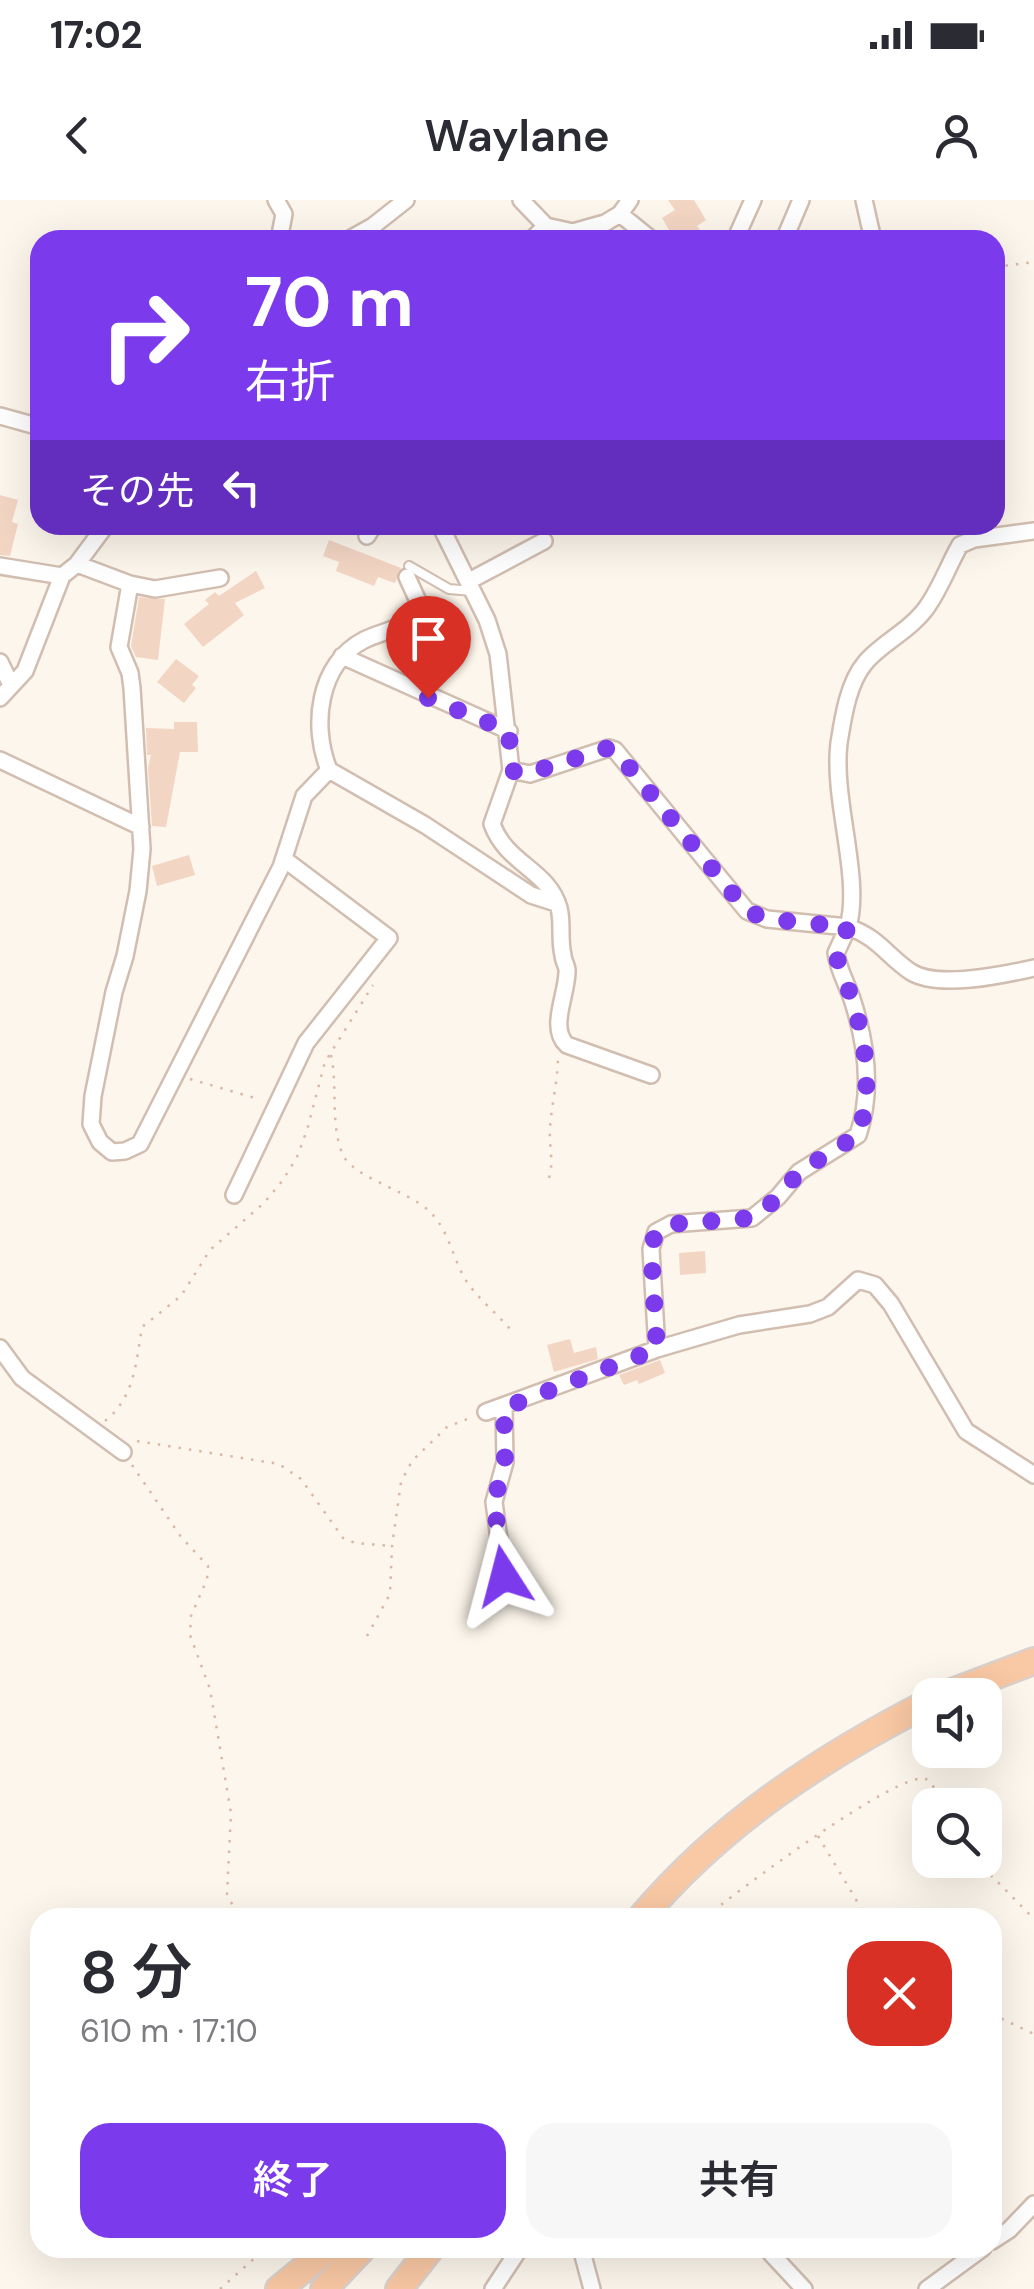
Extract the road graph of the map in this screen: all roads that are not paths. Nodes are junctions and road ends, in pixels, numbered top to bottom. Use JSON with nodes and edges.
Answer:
{"nodes":[{"id":1,"x":276,"y":200,"type":"edge"},
{"id":2,"x":406,"y":200,"type":"edge"},
{"id":3,"x":521,"y":200,"type":"edge"},
{"id":4,"x":753,"y":200,"type":"edge"},
{"id":5,"x":801,"y":200,"type":"edge"},
{"id":6,"x":864,"y":200,"type":"edge"},
{"id":7,"x":625,"y":207,"type":"edge"},
{"id":8,"x":546,"y":226,"type":"junction"},
{"id":9,"x":281,"y":230,"type":"edge"},
{"id":10,"x":367,"y":230,"type":"edge"},
{"id":11,"x":541,"y":230,"type":"edge"},
{"id":12,"x":570,"y":230,"type":"edge"},
{"id":13,"x":585,"y":230,"type":"edge"},
{"id":14,"x":644,"y":230,"type":"edge"},
{"id":15,"x":740,"y":230,"type":"edge"},
{"id":16,"x":788,"y":230,"type":"edge"},
{"id":17,"x":870,"y":230,"type":"edge"},
{"id":18,"x":0,"y":416,"type":"edge"},
{"id":19,"x":30,"y":424,"type":"edge"},
{"id":20,"x":1034,"y":530,"type":"edge"},
{"id":21,"x":1005,"y":534,"type":"edge"},
{"id":22,"x":99,"y":535,"type":"edge"},
{"id":23,"x":445,"y":535,"type":"edge"},
{"id":24,"x":996,"y":535,"type":"edge"},
{"id":25,"x":544,"y":541,"type":"dead end"},
{"id":26,"x":77,"y":564,"type":"junction"},
{"id":27,"x":0,"y":566,"type":"edge"},
{"id":28,"x":408,"y":571,"type":"joint"},
{"id":29,"x":62,"y":576,"type":"junction"},
{"id":30,"x":220,"y":578,"type":"dead end"},
{"id":31,"x":130,"y":584,"type":"junction"},
{"id":32,"x":472,"y":586,"type":"junction"},
{"id":33,"x":342,"y":656,"type":"junction"},
{"id":34,"x":0,"y":662,"type":"edge"},
{"id":35,"x":6,"y":692,"type":"edge"},
{"id":36,"x":509,"y":731,"type":"junction"},
{"id":37,"x":0,"y":760,"type":"edge"},
{"id":38,"x":328,"y":770,"type":"junction"},
{"id":39,"x":511,"y":770,"type":"junction"},
{"id":40,"x":140,"y":827,"type":"junction"},
{"id":41,"x":284,"y":859,"type":"junction"},
{"id":42,"x":556,"y":904,"type":"junction"},
{"id":43,"x":848,"y":927,"type":"junction"},
{"id":44,"x":1034,"y":968,"type":"edge"},
{"id":45,"x":652,"y":1074,"type":"dead end"},
{"id":46,"x":234,"y":1195,"type":"dead end"},
{"id":47,"x":0,"y":1348,"type":"edge"},
{"id":48,"x":657,"y":1349,"type":"junction"},
{"id":49,"x":504,"y":1408,"type":"junction"},
{"id":50,"x":486,"y":1412,"type":"road end"},
{"id":51,"x":122,"y":1452,"type":"road end"},
{"id":52,"x":1034,"y":1475,"type":"edge"},
{"id":53,"x":504,"y":1576,"type":"dead end"},
{"id":54,"x":1034,"y":1661,"type":"edge"},
{"id":55,"x":989,"y":1678,"type":"edge"},
{"id":56,"x":912,"y":1712,"type":"edge"},
{"id":57,"x":653,"y":1908,"type":"edge"},
{"id":58,"x":1034,"y":2204,"type":"edge"},
{"id":59,"x":1002,"y":2234,"type":"edge"},
{"id":60,"x":317,"y":2258,"type":"edge"},
{"id":61,"x":353,"y":2258,"type":"edge"},
{"id":62,"x":422,"y":2258,"type":"edge"},
{"id":63,"x":513,"y":2258,"type":"edge"},
{"id":64,"x":584,"y":2258,"type":"edge"},
{"id":65,"x":775,"y":2258,"type":"edge"},
{"id":66,"x":969,"y":2258,"type":"edge"},
{"id":67,"x":279,"y":2289,"type":"edge"},
{"id":68,"x":324,"y":2289,"type":"edge"},
{"id":69,"x":399,"y":2289,"type":"edge"},
{"id":70,"x":493,"y":2289,"type":"edge"},
{"id":71,"x":592,"y":2289,"type":"edge"},
{"id":72,"x":804,"y":2289,"type":"edge"},
{"id":73,"x":927,"y":2289,"type":"edge"}],
"edges":[{"from":1,"to":9,"type":"street"},
{"from":2,"to":10,"type":"street"},
{"from":3,"to":8,"type":"street"},
{"from":4,"to":15,"type":"street"},
{"from":5,"to":16,"type":"street"},
{"from":6,"to":17,"type":"street"},
{"from":7,"to":13,"type":"street"},
{"from":7,"to":14,"type":"street"},
{"from":8,"to":11,"type":"street"},
{"from":8,"to":12,"type":"street"},
{"from":18,"to":19,"type":"street"},
{"from":20,"to":21,"type":"street"},
{"from":22,"to":26,"type":"street"},
{"from":23,"to":32,"type":"street"},
{"from":24,"to":43,"type":"street"},
{"from":25,"to":32,"type":"street"},
{"from":26,"to":29,"type":"street"},
{"from":26,"to":31,"type":"street"},
{"from":27,"to":29,"type":"street"},
{"from":28,"to":32,"type":"lane"},
{"from":28,"to":33,"type":"street"},
{"from":29,"to":35,"type":"street"},
{"from":30,"to":31,"type":"street"},
{"from":31,"to":40,"type":"street"},
{"from":32,"to":36,"type":"street"},
{"from":33,"to":36,"type":"street"},
{"from":33,"to":38,"type":"street"},
{"from":34,"to":35,"type":"street"},
{"from":36,"to":39,"type":"street"},
{"from":37,"to":40,"type":"street"},
{"from":38,"to":41,"type":"street"},
{"from":38,"to":42,"type":"street"},
{"from":39,"to":42,"type":"street"},
{"from":39,"to":43,"type":"street"},
{"from":40,"to":41,"type":"street"},
{"from":41,"to":46,"type":"street"},
{"from":42,"to":45,"type":"street"},
{"from":43,"to":44,"type":"street"},
{"from":43,"to":48,"type":"street"},
{"from":47,"to":51,"type":"street"},
{"from":48,"to":49,"type":"street"},
{"from":48,"to":52,"type":"street"},
{"from":49,"to":50,"type":"street"},
{"from":49,"to":53,"type":"street"},
{"from":54,"to":55,"type":"highway"},
{"from":56,"to":57,"type":"highway"},
{"from":58,"to":59,"type":"street"},
{"from":60,"to":67,"type":"highway"},
{"from":61,"to":68,"type":"highway"},
{"from":62,"to":69,"type":"highway"},
{"from":63,"to":70,"type":"street"},
{"from":64,"to":71,"type":"street"},
{"from":65,"to":72,"type":"street"},
{"from":66,"to":73,"type":"street"}]}
